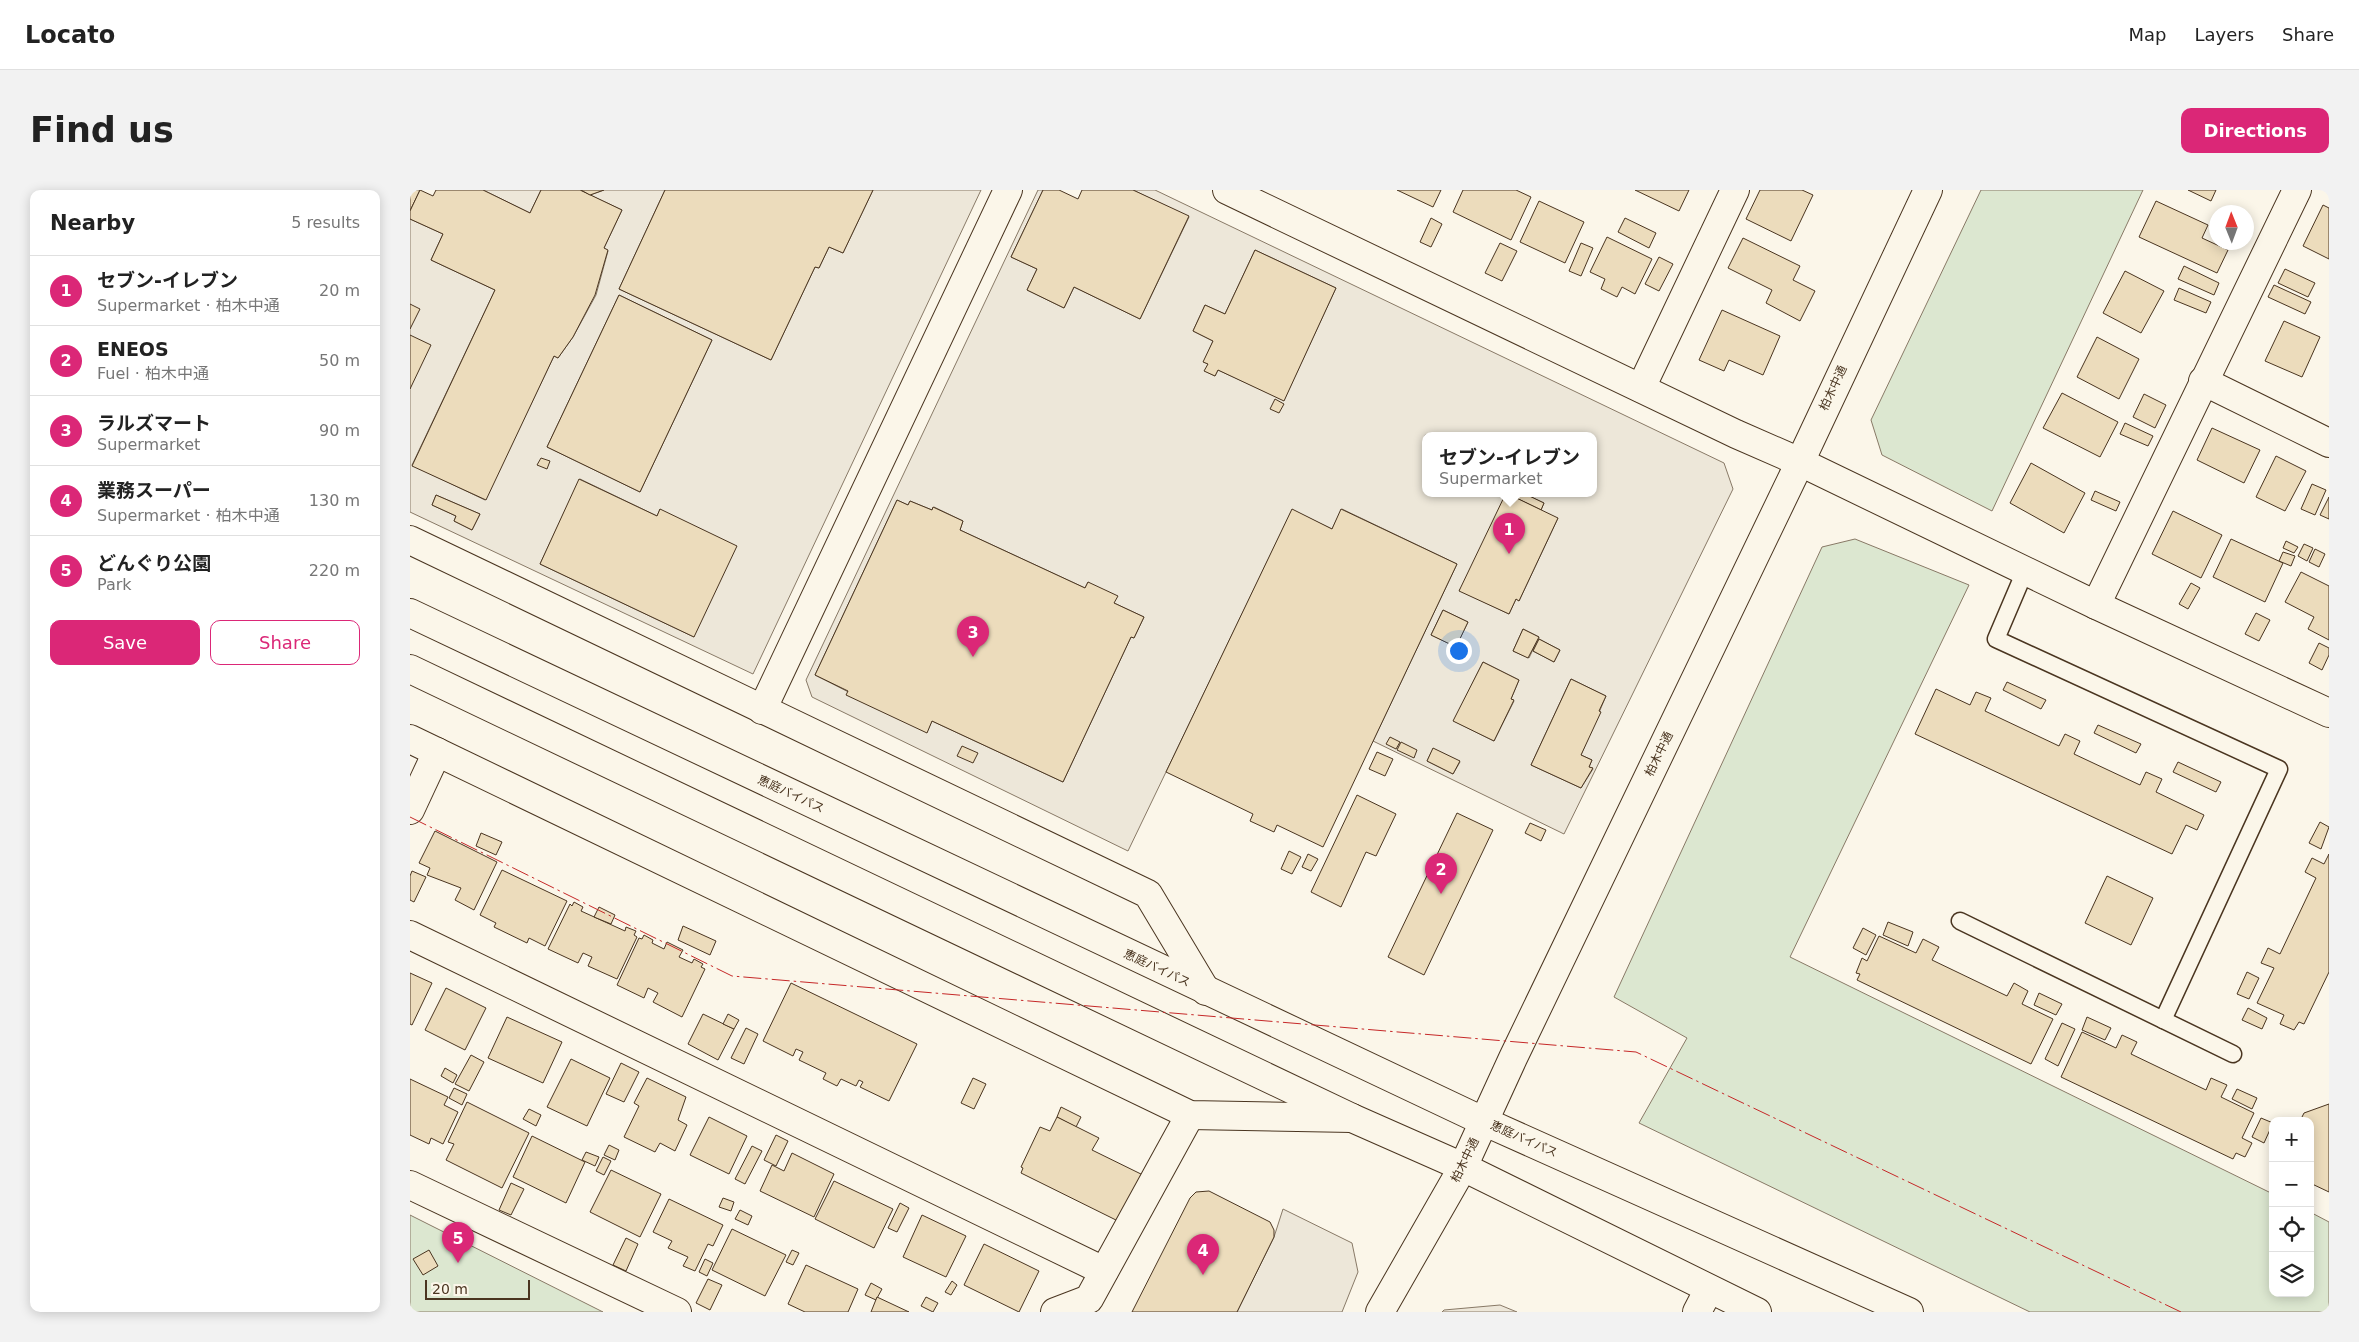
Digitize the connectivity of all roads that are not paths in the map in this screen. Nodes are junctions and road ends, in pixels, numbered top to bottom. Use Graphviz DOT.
graph roads {
  1 [pos="1008,190"];
  2 [pos="1227,190"];
  3 [pos="1735,190"];
  4 [pos="1928,190"];
  5 [pos="2297,190"];
  6 [pos="2203,381"];
  7 [pos="1641,388"];
  8 [pos="2329,443"];
  9 [pos="1800,462"];
  10 [pos="410,540"];
  11 [pos="2025,571"];
  12 [pos="2096,605"];
  13 [pos="410,613"];
  14 [pos="410,669"];
  15 [pos="762,710"];
  16 [pos="2329,713"];
  17 [pos="410,739"];
  18 [pos="437,752"];
  19 [pos="410,810"];
  20 [pos="1960,921"];
  21 [pos="410,935"];
  22 [pos="1206,991"];
  23 [pos="2164,1020"];
  24 [pos="2233,1054"];
  25 [pos="1190,1115"];
  26 [pos="1352,1118"];
  27 [pos="1483,1121"];
  28 [pos="1463,1167"];
  29 [pos="410,1185"];
  30 [pos="1104,1271"];
  31 [pos="1703,1301"];
  32 [pos="678,1312"];
  33 [pos="1054,1312"];
  34 [pos="1380,1312"];
  35 [pos="1757,1312"];
  36 [pos="1909,1312"];
  1 -- 15 [label="main road"];
  2 -- 7 [label="main road"];
  3 -- 7 [label="main road"];
  4 -- 9 [label="main road, 柏木中通"];
  5 -- 6 [label="main road"];
  6 -- 8 [label="main road"];
  6 -- 12 [label="main road"];
  7 -- 9 [label="main road"];
  9 -- 11 [label="main road"];
  9 -- 27 [label="main road, 柏木中通"];
  10 -- 15 [label="main road"];
  11 -- 12 [label="main road"];
  11 -- 23 [label="lane"];
  12 -- 16 [label="main road"];
  13 -- 22 [label="main road, 恵庭バイパス"];
  14 -- 26 [label="main road"];
  15 -- 22 [label="main road"];
  17 -- 18 [label="main road"];
  18 -- 19 [label="main road"];
  18 -- 25 [label="main road"];
  20 -- 23 [label="lane"];
  21 -- 30 [label="main road"];
  22 -- 27 [label="main road, 恵庭バイパス"];
  23 -- 24 [label="lane"];
  25 -- 26 [label="main road"];
  25 -- 30 [label="main road"];
  26 -- 28 [label="main road"];
  27 -- 28 [label="main road, 柏木中通"];
  27 -- 36 [label="main road, 恵庭バイパス"];
  28 -- 31 [label="main road"];
  28 -- 34 [label="main road, 柏木中通"];
  29 -- 32 [label="main road"];
  30 -- 33 [label="main road"];
  31 -- 35 [label="main road"];
}
